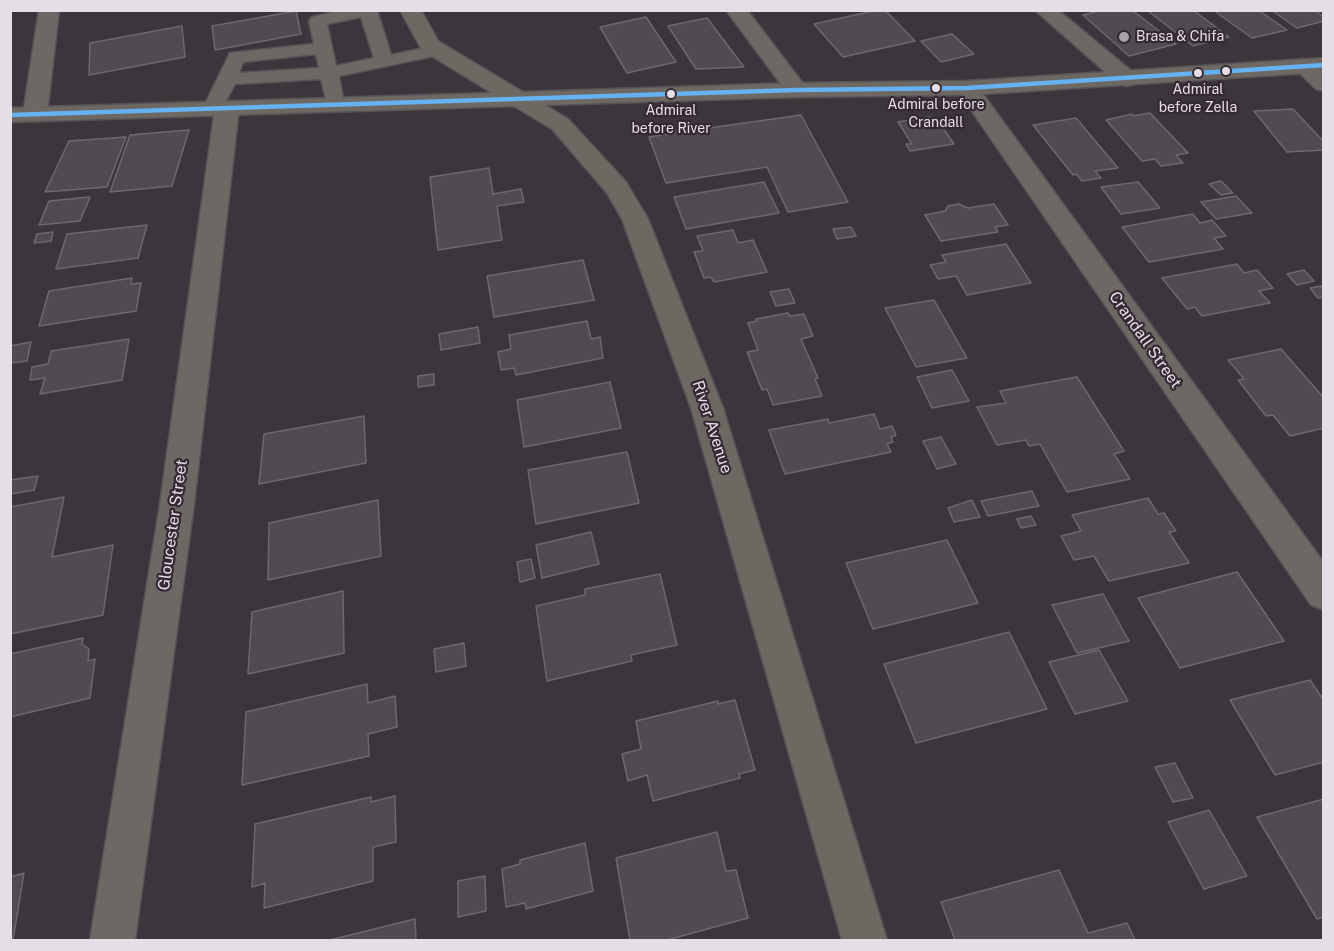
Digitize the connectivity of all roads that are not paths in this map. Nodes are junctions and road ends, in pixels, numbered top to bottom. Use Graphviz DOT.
graph roads {
  1 [pos="49,10"];
  2 [pos="410,10"];
  3 [pos="736,10"];
  4 [pos="1045,10"];
  5 [pos="368,11"];
  6 [pos="323,48"];
  7 [pos="439,50"];
  8 [pos="384,62"];
  9 [pos="1313,65"];
  10 [pos="329,73"];
  11 [pos="1127,79"];
  12 [pos="1323,84"];
  13 [pos="967,88"];
  14 [pos="797,90"];
  15 [pos="223,98"];
  16 [pos="515,99"];
  17 [pos="335,104"];
  18 [pos="35,114"];
  19 [pos="10,115"];
  20 [pos="1323,593"];
  21 [pos="112,940"];
  22 [pos="865,940"];
  1 -- 18 [label="street"];
  2 -- 7 [label="main road, River Avenue"];
  3 -- 14 [label="street"];
  4 -- 11 [label="street"];
  5 -- 6 [label="lane"];
  5 -- 8 [label="lane"];
  6 -- 10 [label="lane"];
  6 -- 15 [label="lane"];
  7 -- 8 [label="lane"];
  7 -- 16 [label="main road, River Avenue"];
  8 -- 10 [label="lane"];
  9 -- 11 [label="main road"];
  9 -- 12 [label="street"];
  10 -- 15 [label="lane"];
  10 -- 17 [label="lane"];
  11 -- 13 [label="main road"];
  13 -- 14 [label="main road"];
  13 -- 20 [label="street, Crandall Street"];
  14 -- 16 [label="main road"];
  15 -- 17 [label="main road"];
  15 -- 18 [label="main road"];
  15 -- 21 [label="street, Gloucester Street"];
  16 -- 17 [label="main road"];
  16 -- 22 [label="main road, River Avenue"];
  18 -- 19 [label="main road"];
}
